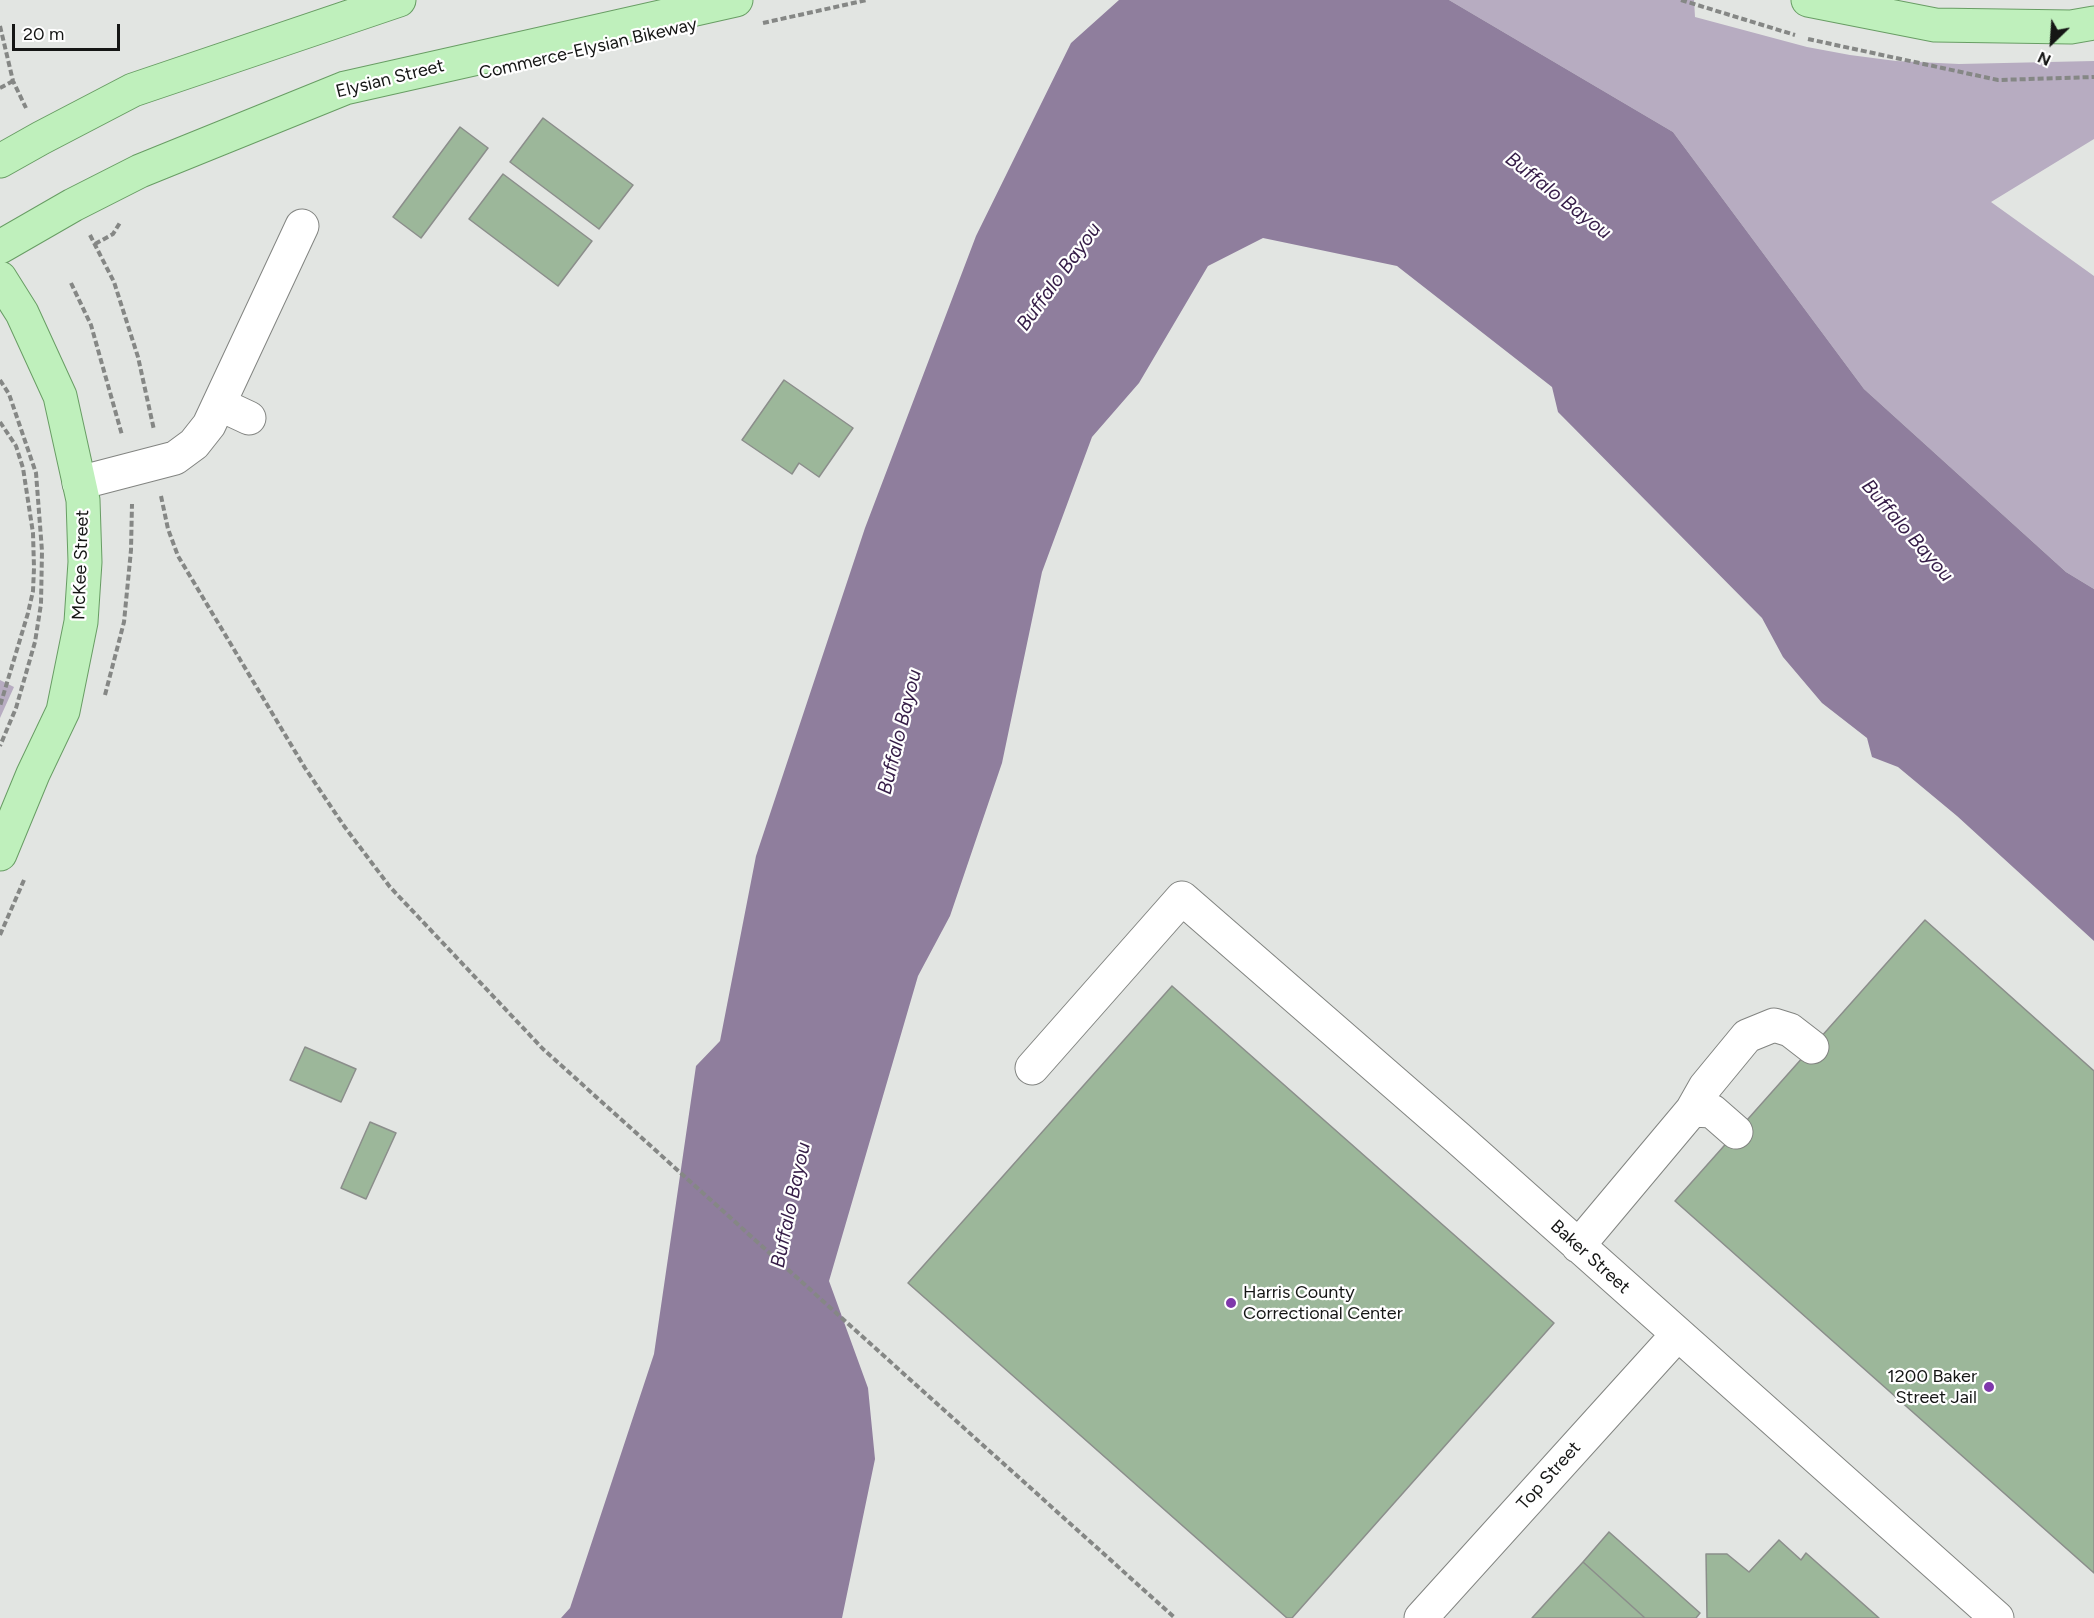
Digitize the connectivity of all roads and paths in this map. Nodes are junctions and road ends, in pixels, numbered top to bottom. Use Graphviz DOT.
graph roads {
  1 [pos="399,0"];
  2 [pos="736,0"];
  3 [pos="867,0"];
  4 [pos="1810,0"];
  5 [pos="2094,23"];
  6 [pos="759,24"];
  7 [pos="0,26"];
  8 [pos="0,88"];
  9 [pos="0,161"];
  10 [pos="124,216"];
  11 [pos="302,226"];
  12 [pos="0,247"];
  13 [pos="0,278"];
  14 [pos="0,380"];
  15 [pos="219,404"];
  16 [pos="249,418"];
  17 [pos="0,422"];
  18 [pos="154,431"];
  19 [pos="79,483"];
  20 [pos="160,492"];
  21 [pos="0,706"];
  22 [pos="0,746"];
  23 [pos="0,854"];
  24 [pos="1812,1047"];
  25 [pos="1032,1068"];
  26 [pos="1692,1110"];
  27 [pos="1737,1132"];
  28 [pos="1578,1246"];
  29 [pos="1677,1335"];
  30 [pos="1175,1618"];
  31 [pos="1421,1618"];
  32 [pos="1997,1618"];
  1 -- 9 [label="main road"];
  2 -- 12 [label="main road, Elysian Street"];
  3 -- 6 [label="path"];
  4 -- 5 [label="main road"];
  7 -- 8 [label="path"];
  10 -- 18 [label="path"];
  11 -- 15 [label="street"];
  13 -- 19 [label="main road, McKee Street"];
  14 -- 22 [label="path"];
  15 -- 16 [label="street"];
  15 -- 19 [label="street"];
  17 -- 21 [label="path"];
  19 -- 23 [label="main road, McKee Street"];
  20 -- 30 [label="path"];
  24 -- 26 [label="street"];
  25 -- 28 [label="street, Baker Street"];
  26 -- 27 [label="street"];
  26 -- 28 [label="street"];
  28 -- 29 [label="street, Baker Street"];
  29 -- 31 [label="street, Top Street"];
  29 -- 32 [label="street, Baker Street"];
}
